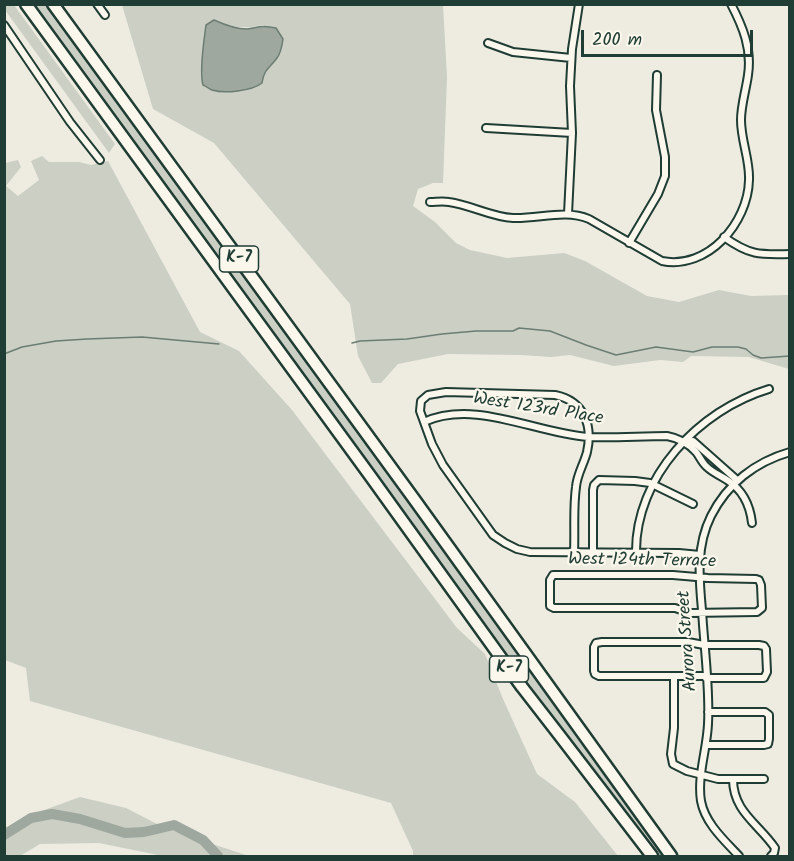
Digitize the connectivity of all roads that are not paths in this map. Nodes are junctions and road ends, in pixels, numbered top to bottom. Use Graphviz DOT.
graph roads {
  1 [pos="26,4"];
  2 [pos="53,4"];
  3 [pos="97,4"];
  4 [pos="579,4"];
  5 [pos="731,4"];
  6 [pos="105,15"];
  7 [pos="4,25"];
  8 [pos="488,43"];
  9 [pos="571,58"];
  10 [pos="657,75"];
  11 [pos="486,128"];
  12 [pos="572,133"];
  13 [pos="100,160"];
  14 [pos="430,202"];
  15 [pos="568,214"];
  16 [pos="724,237"];
  17 [pos="628,243"];
  18 [pos="789,254"];
  19 [pos="768,389"];
  20 [pos="424,422"];
  21 [pos="588,437"];
  22 [pos="684,441"];
  23 [pos="789,452"];
  24 [pos="718,476"];
  25 [pos="735,482"];
  26 [pos="654,485"];
  27 [pos="726,493"];
  28 [pos="693,504"];
  29 [pos="752,524"];
  30 [pos="574,552"];
  31 [pos="593,552"];
  32 [pos="636,553"];
  33 [pos="700,555"];
  34 [pos="700,578"];
  35 [pos="702,612"];
  36 [pos="704,645"];
  37 [pos="674,676"];
  38 [pos="706,677"];
  39 [pos="708,712"];
  40 [pos="706,745"];
  41 [pos="702,774"];
  42 [pos="733,779"];
  43 [pos="764,779"];
  44 [pos="651,856"];
  45 [pos="671,856"];
  46 [pos="739,856"];
  47 [pos="771,856"];
  1 -- 44 [label="highway, K-7"];
  2 -- 45 [label="highway, K-7"];
  3 -- 6 [label="street"];
  4 -- 9 [label="street"];
  5 -- 16 [label="street"];
  7 -- 13 [label="street"];
  8 -- 9 [label="street"];
  9 -- 12 [label="street"];
  10 -- 17 [label="street"];
  11 -- 12 [label="street"];
  12 -- 15 [label="street"];
  14 -- 15 [label="street"];
  15 -- 17 [label="street"];
  16 -- 17 [label="street"];
  16 -- 18 [label="street"];
  19 -- 22 [label="street"];
  20 -- 21 [label="street, West 123rd Place"];
  20 -- 21 [label="street"];
  20 -- 30 [label="street"];
  21 -- 22 [label="street, West 123rd Place"];
  21 -- 30 [label="street"];
  22 -- 24 [label="street"];
  22 -- 25 [label="street, West 123rd Place"];
  22 -- 26 [label="street"];
  23 -- 25 [label="street, Aurora Street"];
  24 -- 25 [label="street"];
  24 -- 27 [label="street"];
  25 -- 27 [label="street, Aurora Street"];
  25 -- 29 [label="street"];
  26 -- 28 [label="street"];
  26 -- 31 [label="street"];
  26 -- 32 [label="street"];
  27 -- 33 [label="street, Aurora Street"];
  30 -- 31 [label="street"];
  31 -- 32 [label="street"];
  32 -- 33 [label="street"];
  33 -- 34 [label="street, Aurora Street"];
  34 -- 35 [label="street, Aurora Street"];
  34 -- 35 [label="street, West 124th Terrace"];
  34 -- 35 [label="street, West 124th Terrace"];
  35 -- 36 [label="street, Aurora Street"];
  36 -- 37 [label="street"];
  36 -- 38 [label="street, Aurora Street"];
  36 -- 38 [label="street"];
  37 -- 38 [label="street"];
  37 -- 41 [label="street"];
  38 -- 39 [label="street, Aurora Street"];
  39 -- 40 [label="street, Aurora Street"];
  39 -- 40 [label="street"];
  40 -- 41 [label="street, Aurora Street"];
  41 -- 42 [label="street"];
  41 -- 46 [label="street, Aurora Street"];
  42 -- 43 [label="street"];
  42 -- 47 [label="street"];
}
